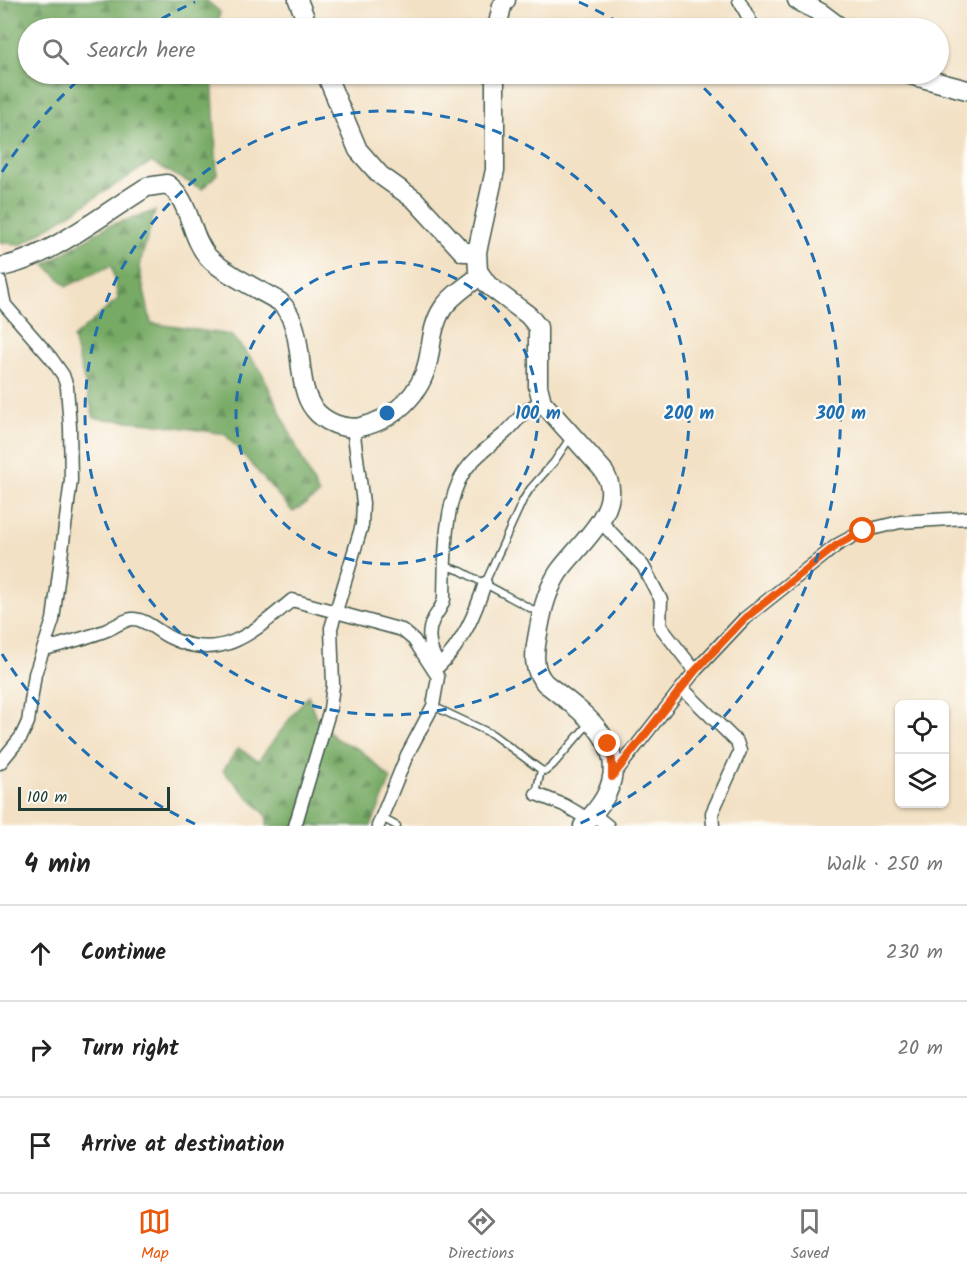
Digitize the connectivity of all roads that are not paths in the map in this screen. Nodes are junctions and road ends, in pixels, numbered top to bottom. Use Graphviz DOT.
graph roads {
  1 [pos="298,0"];
  2 [pos="496,0"];
  3 [pos="506,0"];
  4 [pos="739,0"];
  5 [pos="797,0"];
  6 [pos="305,18"];
  7 [pos="497,18"];
  8 [pos="500,18"];
  9 [pos="749,18"];
  10 [pos="828,18"];
  11 [pos="330,84"];
  12 [pos="495,84"];
  13 [pos="944,84"];
  14 [pos="967,90"];
  15 [pos="477,252"];
  16 [pos="0,267"];
  17 [pos="481,275"];
  18 [pos="0,282"];
  19 [pos="542,402"];
  20 [pos="353,428"];
  21 [pos="572,435"];
  22 [pos="967,518"];
  23 [pos="600,520"];
  24 [pos="445,566"];
  25 [pos="485,583"];
  26 [pos="335,611"];
  27 [pos="541,614"];
  28 [pos="45,649"];
  29 [pos="695,671"];
  30 [pos="438,672"];
  31 [pos="682,688"];
  32 [pos="433,706"];
  33 [pos="592,720"];
  34 [pos="0,763"];
  35 [pos="541,771"];
  36 [pos="612,777"];
  37 [pos="536,794"];
  38 [pos="588,820"];
  39 [pos="380,822"];
  40 [pos="295,826"];
  41 [pos="398,826"];
  42 [pos="608,826"];
  43 [pos="713,826"];
  1 -- 6 [label="street"];
  2 -- 7 [label="street"];
  3 -- 8 [label="street"];
  4 -- 9 [label="street"];
  5 -- 10 [label="street"];
  11 -- 15 [label="street"];
  12 -- 15 [label="street"];
  13 -- 14 [label="street"];
  15 -- 17 [label="street"];
  16 -- 20 [label="street"];
  17 -- 19 [label="street"];
  17 -- 20 [label="street"];
  18 -- 28 [label="street"];
  19 -- 21 [label="street"];
  19 -- 24 [label="street"];
  20 -- 26 [label="street"];
  21 -- 23 [label="street"];
  21 -- 25 [label="lane"];
  22 -- 29 [label="street"];
  23 -- 27 [label="street"];
  23 -- 29 [label="street"];
  24 -- 25 [label="lane"];
  24 -- 30 [label="street"];
  25 -- 27 [label="lane"];
  25 -- 30 [label="street"];
  26 -- 28 [label="street"];
  26 -- 30 [label="street"];
  26 -- 40 [label="street"];
  27 -- 33 [label="street"];
  28 -- 34 [label="street"];
  29 -- 31 [label="street"];
  30 -- 32 [label="street"];
  31 -- 36 [label="street"];
  31 -- 43 [label="street"];
  32 -- 35 [label="lane"];
  32 -- 39 [label="street"];
  33 -- 35 [label="lane"];
  33 -- 36 [label="street"];
  35 -- 37 [label="lane"];
  36 -- 38 [label="street"];
  37 -- 38 [label="street"];
  38 -- 42 [label="street"];
  39 -- 41 [label="lane"];
}
